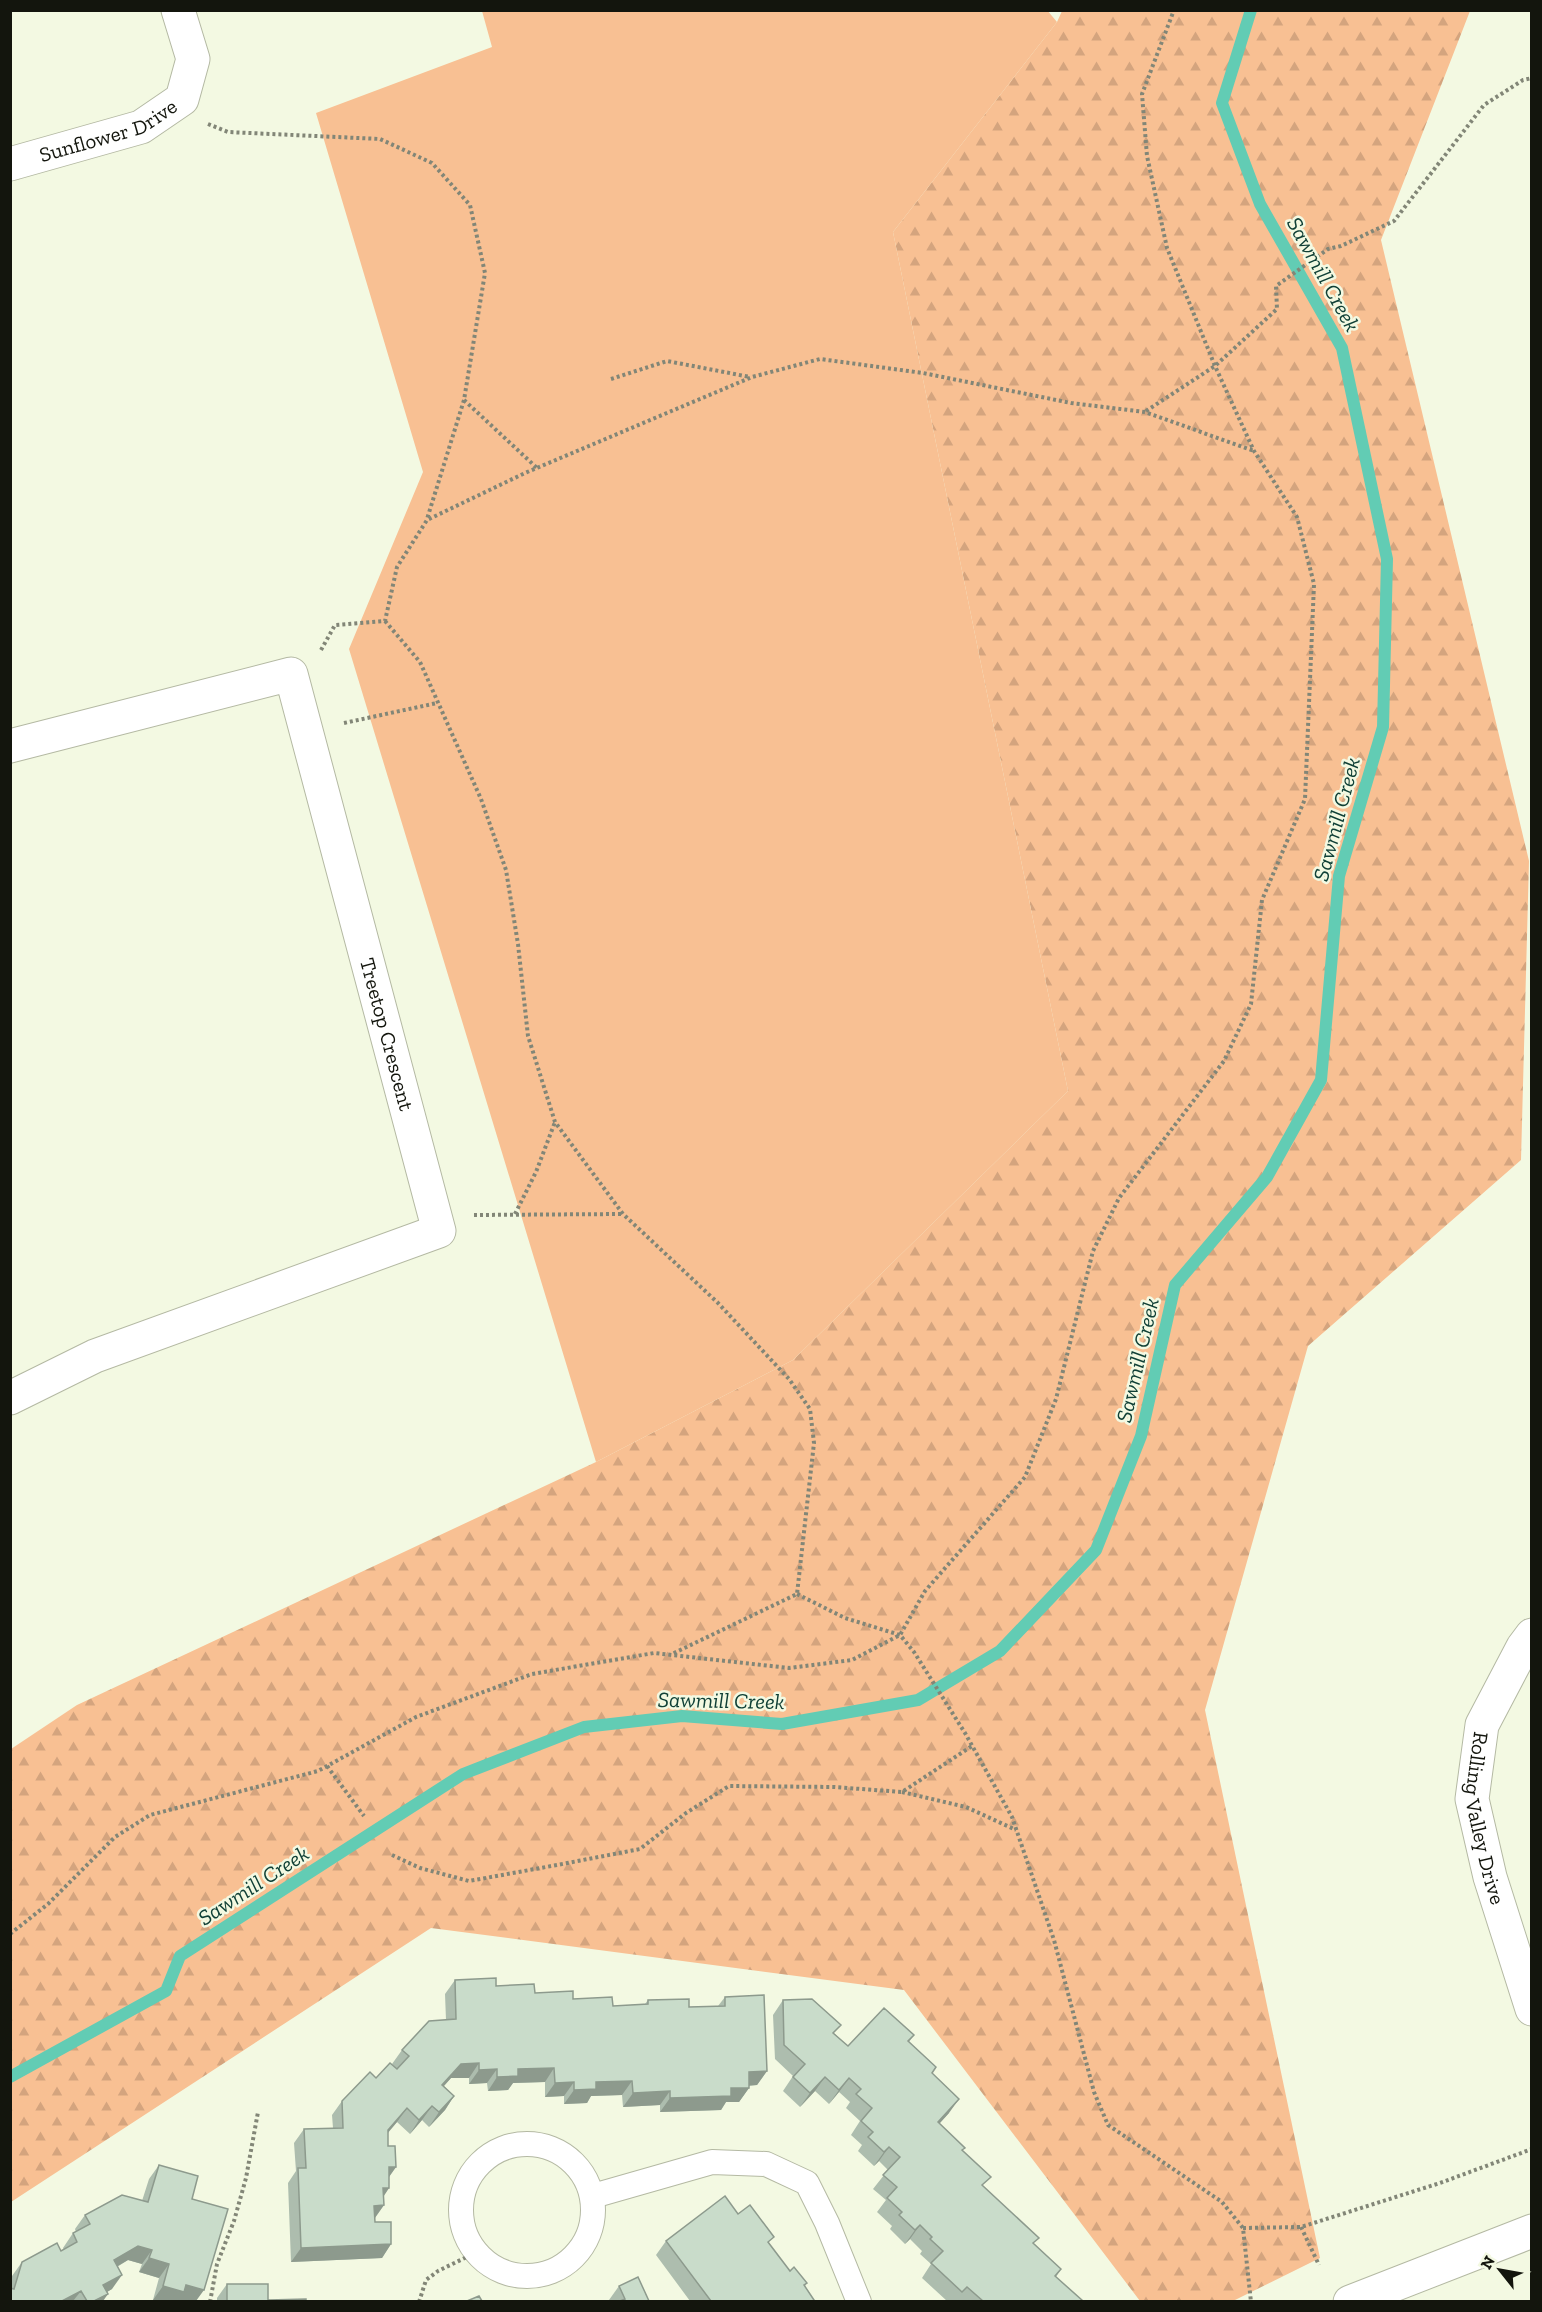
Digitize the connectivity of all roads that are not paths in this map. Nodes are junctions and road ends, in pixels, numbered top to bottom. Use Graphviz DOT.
graph roads {
  1 [pos="178,10"];
  2 [pos="10,164"];
  3 [pos="10,746"];
  4 [pos="10,1398"];
  5 [pos="1532,1635"];
  6 [pos="1532,2009"];
  7 [pos="593,2196"];
  8 [pos="1532,2231"];
  9 [pos="860,2301"];
  10 [pos="1351,2301"];
  1 -- 2 [label="street, Sunflower Drive"];
  3 -- 4 [label="street, Treetop Crescent"];
  5 -- 6 [label="street, Rolling Valley Drive"];
  7 -- 7 [label="lane"];
  7 -- 9 [label="lane"];
  8 -- 10 [label="street"];
}
